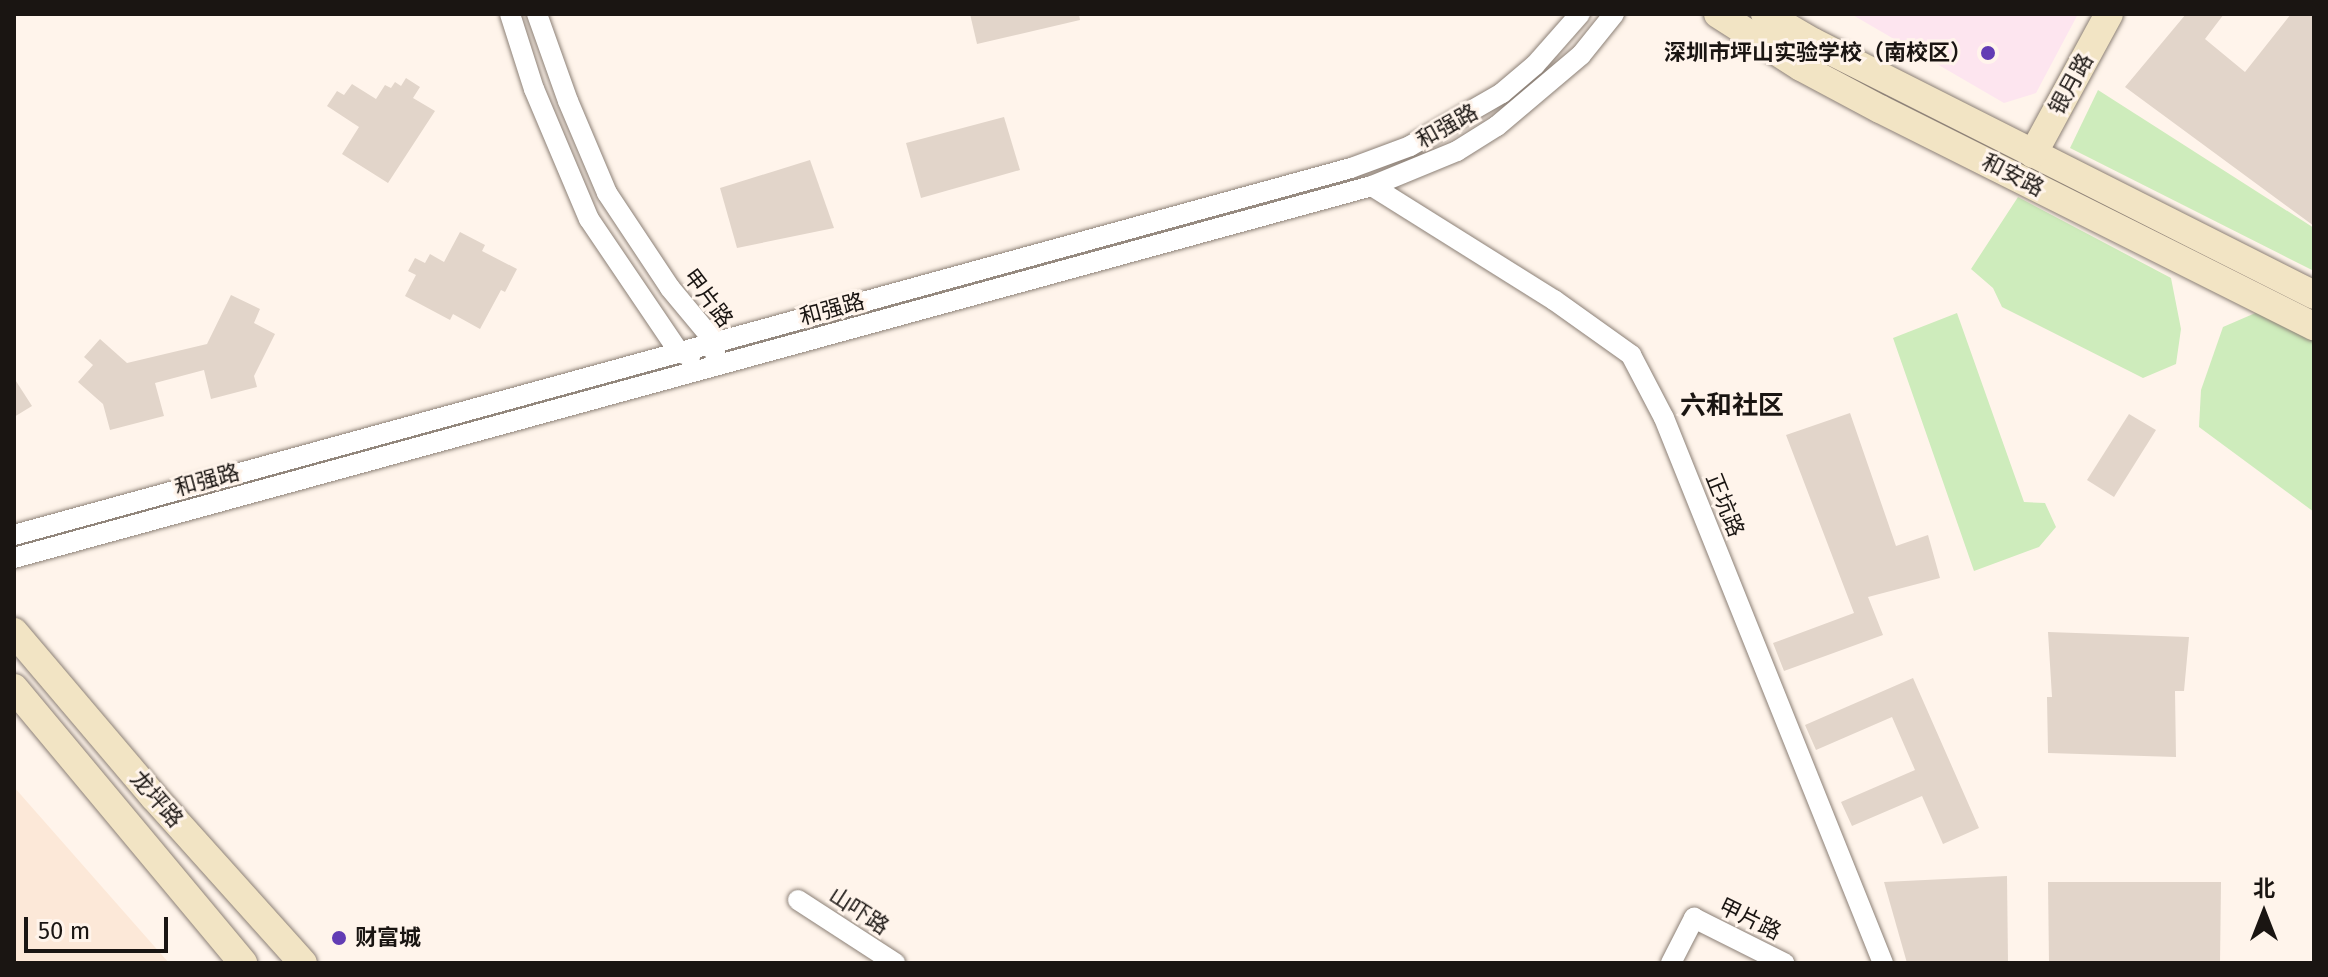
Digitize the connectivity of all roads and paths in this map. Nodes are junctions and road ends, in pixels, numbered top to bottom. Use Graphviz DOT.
graph roads {
  1 [pos="510,14"];
  2 [pos="537,14"];
  3 [pos="1580,14"];
  4 [pos="1614,14"];
  5 [pos="1718,14"];
  6 [pos="1765,14"];
  7 [pos="2109,14"];
  8 [pos="2033,154"];
  9 [pos="1372,186"];
  10 [pos="2314,295"];
  11 [pos="2314,326"];
  12 [pos="715,342"];
  13 [pos="679,352"];
  14 [pos="716,366"];
  15 [pos="14,535"];
  16 [pos="14,558"];
  17 [pos="14,632"];
  18 [pos="14,688"];
  19 [pos="798,900"];
  20 [pos="243,963"];
  21 [pos="303,963"];
  22 [pos="895,963"];
  23 [pos="1671,963"];
  24 [pos="1784,963"];
  25 [pos="1883,963"];
  1 -- 13 [label="street"];
  2 -- 12 [label="street, 甲片路"];
  3 -- 12 [label="street, 和强路"];
  4 -- 9 [label="street, 和强路"];
  5 -- 11 [label="street, 和安路"];
  6 -- 8 [label="street, 和安路"];
  7 -- 8 [label="street, 银月路"];
  8 -- 10 [label="street, 和安路"];
  9 -- 14 [label="street, 和强路"];
  9 -- 25 [label="street, 正坑路"];
  12 -- 13 [label="street, 和强路"];
  12 -- 14 [label="street, 甲片路"];
  13 -- 14 [label="street, 甲片路"];
  13 -- 15 [label="street, 和强路"];
  14 -- 16 [label="street, 和强路"];
  17 -- 21 [label="street, 龙坪路"];
  18 -- 20 [label="street, 龙坪路"];
  19 -- 22 [label="street, 山吓路"];
  23 -- 24 [label="street, 甲片路"];
}
